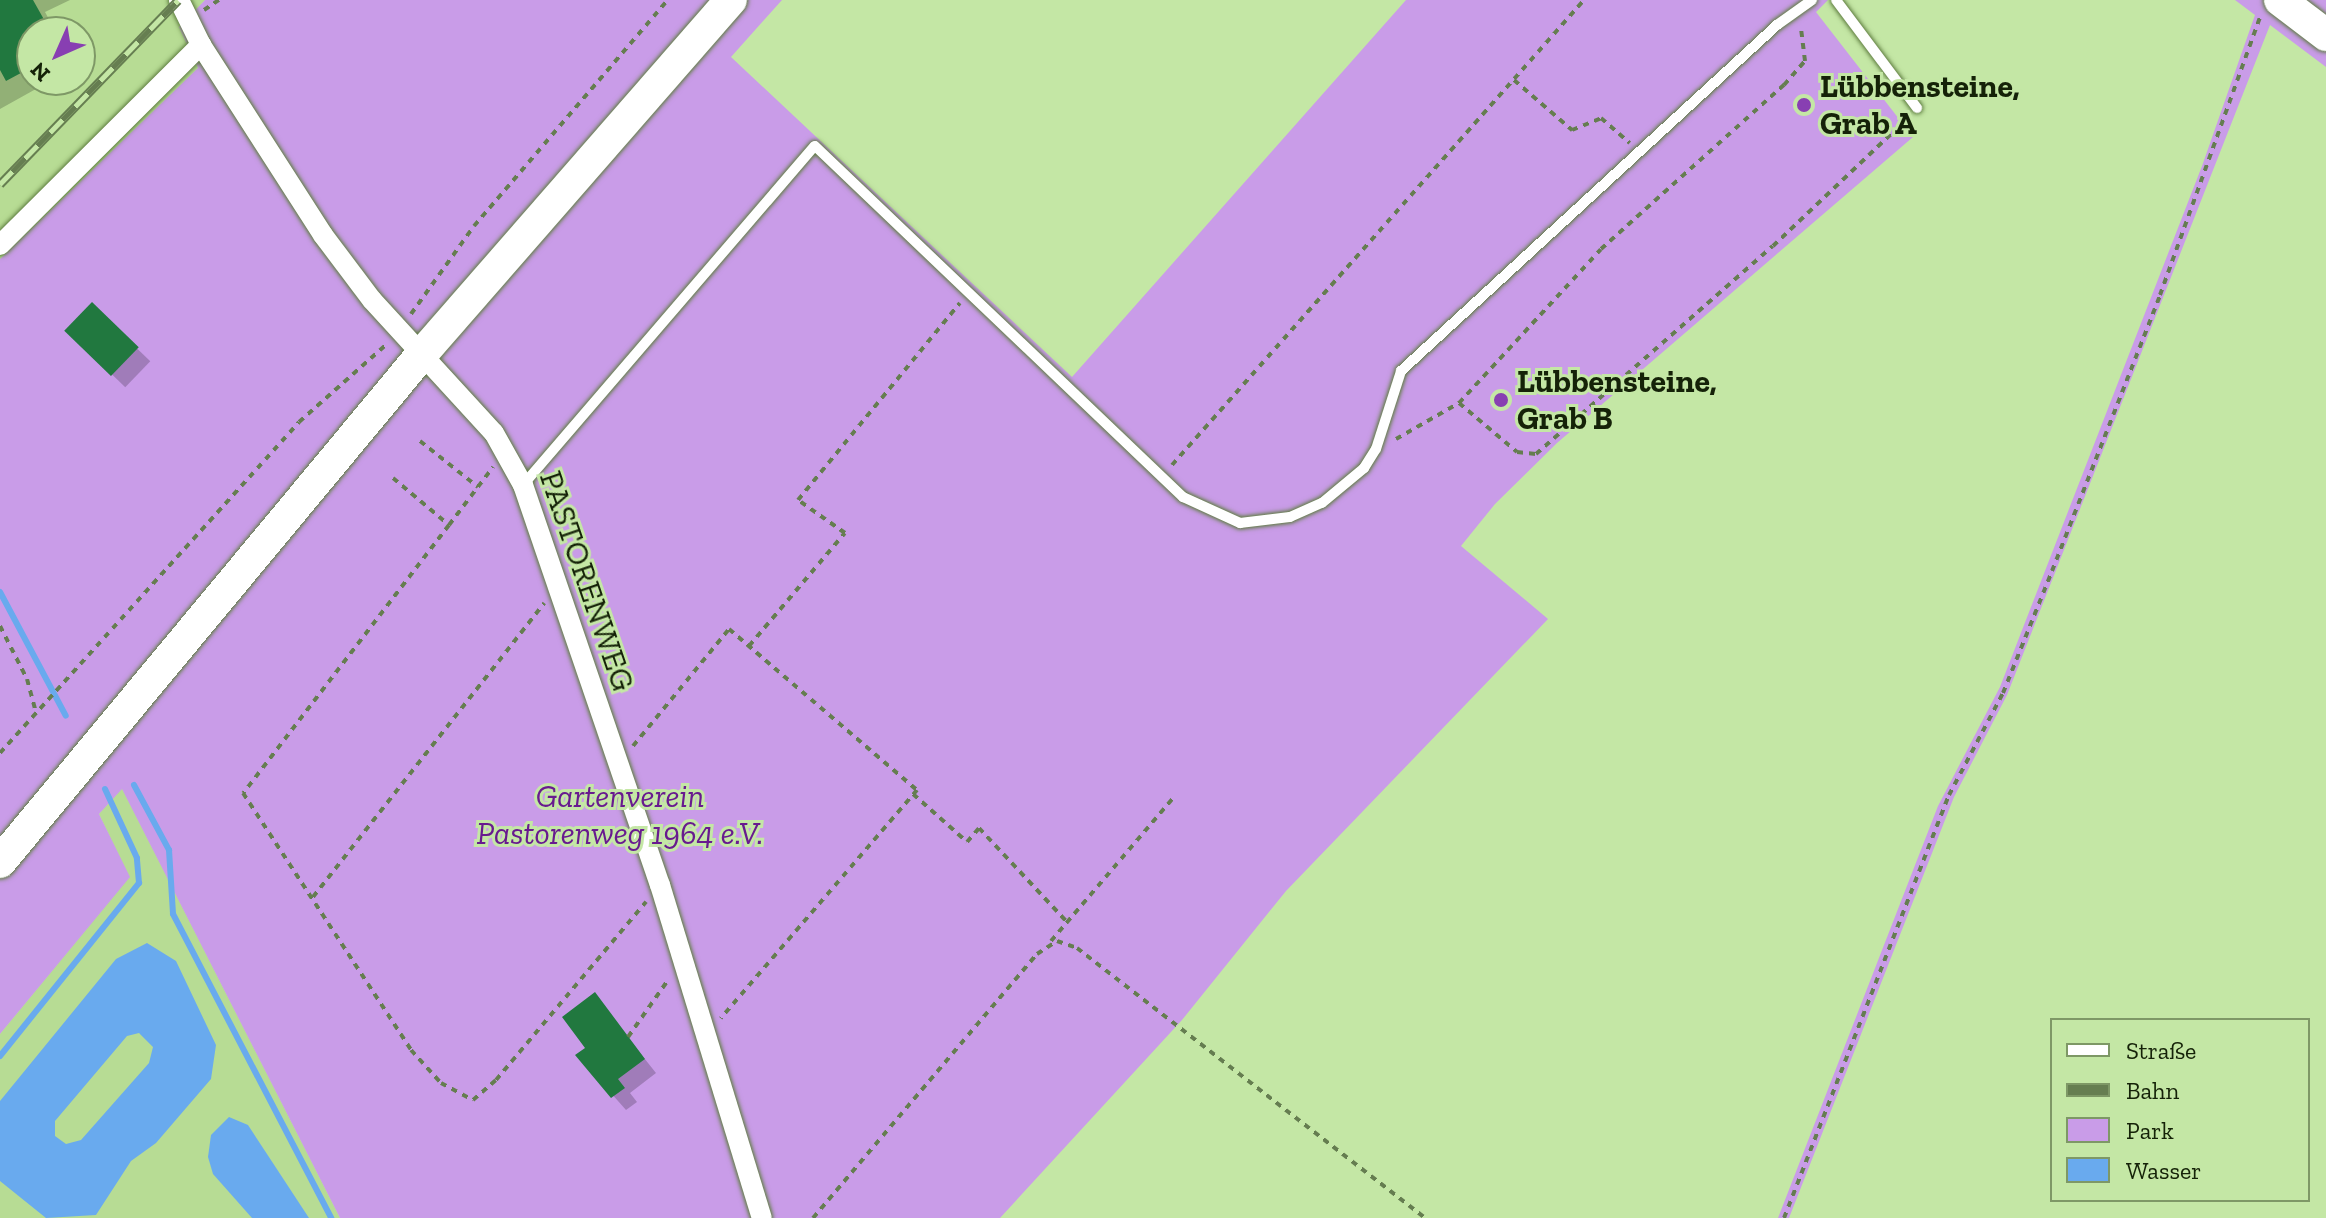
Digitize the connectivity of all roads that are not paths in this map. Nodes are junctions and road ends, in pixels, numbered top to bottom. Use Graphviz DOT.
graph roads {
  1 [pos="179,0"];
  2 [pos="731,0"];
  3 [pos="1812,0"];
  4 [pos="1836,0"];
  5 [pos="2280,0"];
  6 [pos="2326,35"];
  7 [pos="201,45"];
  8 [pos="1917,108"];
  9 [pos="0,245"];
  10 [pos="422,354"];
  11 [pos="523,485"];
  12 [pos="0,862"];
  13 [pos="762,1218"];
  1 -- 7 [label="street, PASTORENWEG"];
  2 -- 10 [label="main road"];
  3 -- 11 [label="lane"];
  4 -- 8 [label="lane"];
  5 -- 6 [label="main road"];
  7 -- 9 [label="street"];
  7 -- 10 [label="street, PASTORENWEG"];
  10 -- 11 [label="street, PASTORENWEG"];
  10 -- 12 [label="main road"];
  11 -- 13 [label="street, PASTORENWEG"];
}
